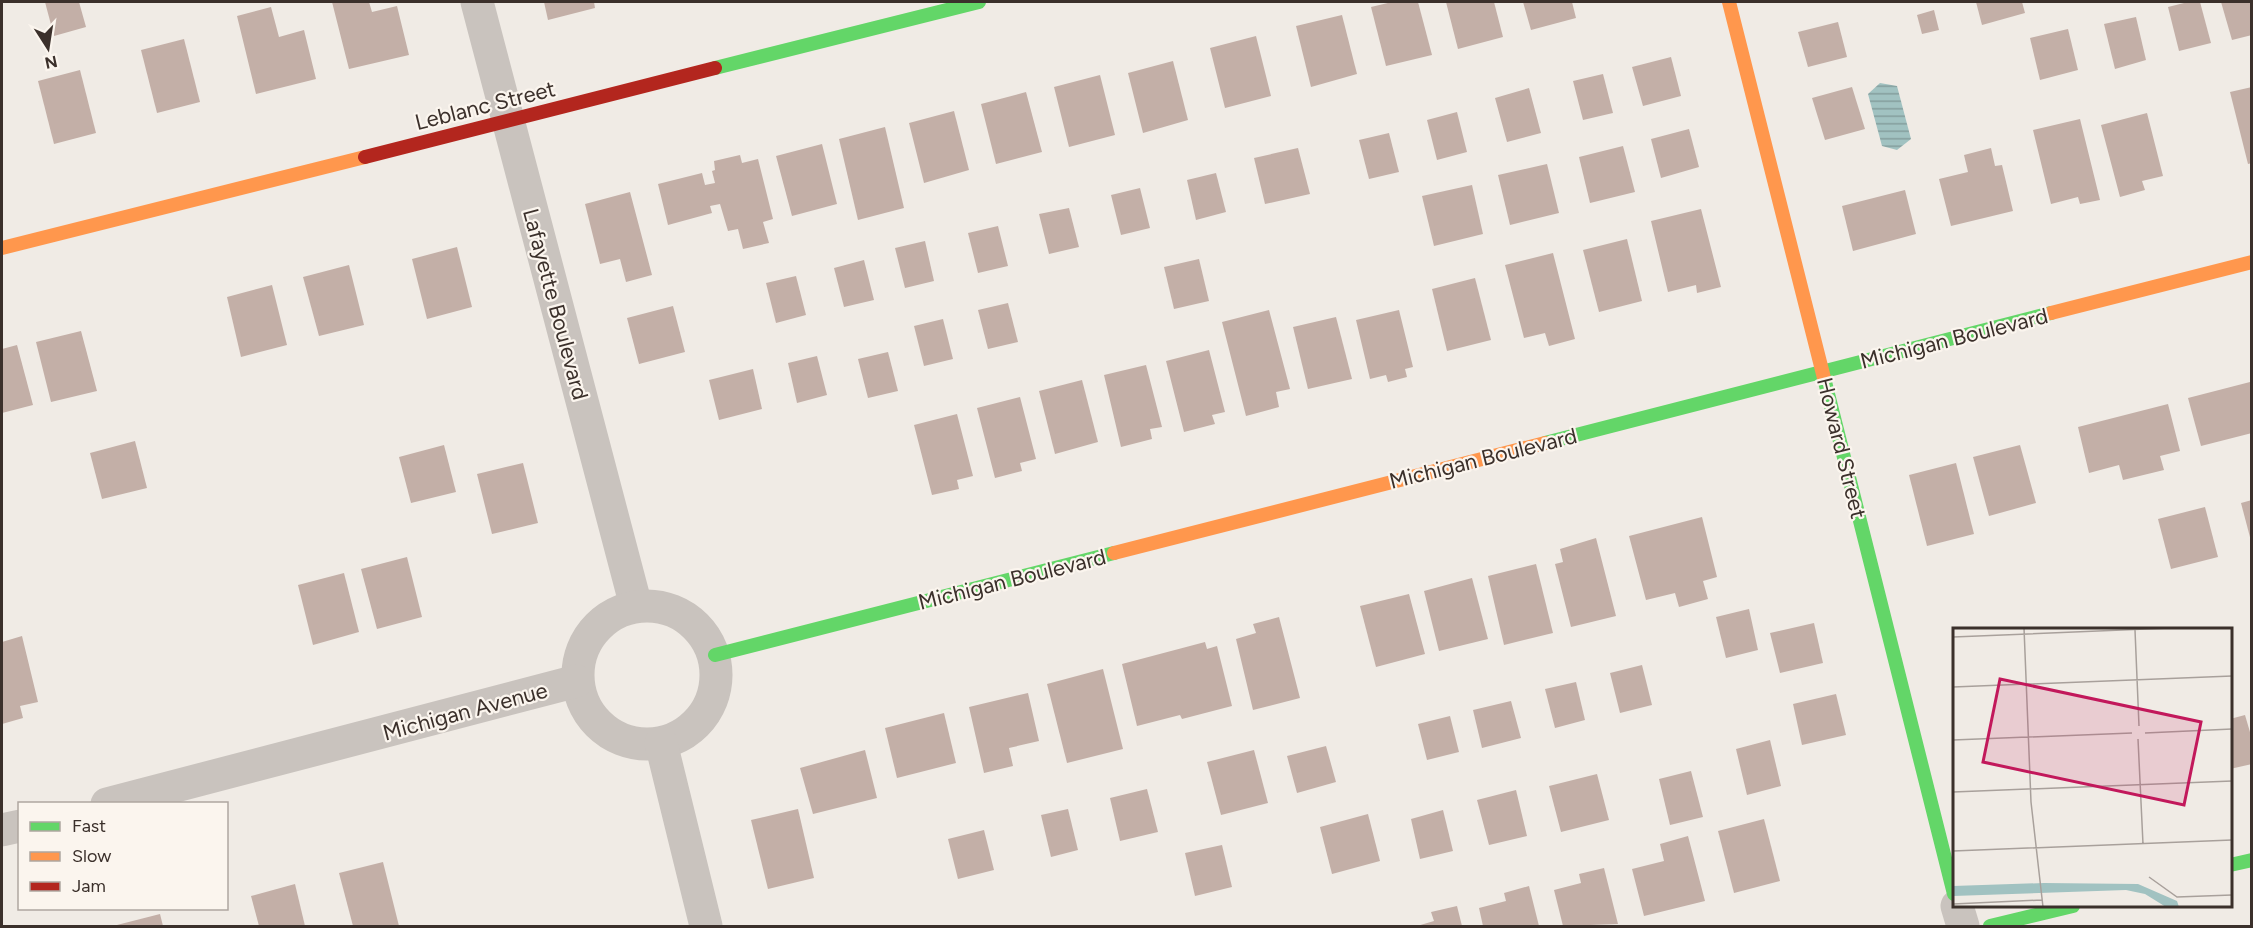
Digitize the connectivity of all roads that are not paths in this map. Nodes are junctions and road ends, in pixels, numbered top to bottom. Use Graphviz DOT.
graph roads {
  1 [pos="477,2"];
  2 [pos="979,2"];
  3 [pos="1729,2"];
  4 [pos="508,120"];
  5 [pos="2,248"];
  6 [pos="2252,262"];
  7 [pos="1822,371"];
  8 [pos="636,606"];
  9 [pos="715,655"];
  10 [pos="577,681"];
  11 [pos="661,743"];
  12 [pos="115,802"];
  13 [pos="18,826"];
  14 [pos="2,830"];
  15 [pos="2252,860"];
  16 [pos="2232,865"];
  17 [pos="1953,890"];
  18 [pos="1957,907"];
  19 [pos="2069,907"];
  20 [pos="706,927"];
  21 [pos="1963,927"];
  22 [pos="1990,927"];
  1 -- 4 [label="street, Lafayette Boulevard"];
  2 -- 4 [label="street, Leblanc Street"];
  3 -- 7 [label="street, Howard Street"];
  4 -- 5 [label="street, Leblanc Street"];
  4 -- 8 [label="street, Lafayette Boulevard"];
  6 -- 7 [label="street, Michigan Boulevard"];
  7 -- 9 [label="street, Michigan Boulevard"];
  7 -- 17 [label="street, Howard Street"];
  8 -- 9 [label="street"];
  8 -- 10 [label="street"];
  9 -- 11 [label="street"];
  10 -- 11 [label="street"];
  10 -- 12 [label="street, Michigan Avenue"];
  11 -- 20 [label="street"];
  13 -- 14 [label="street"];
  15 -- 16 [label="street"];
  18 -- 21 [label="street"];
  19 -- 22 [label="street"];
}
